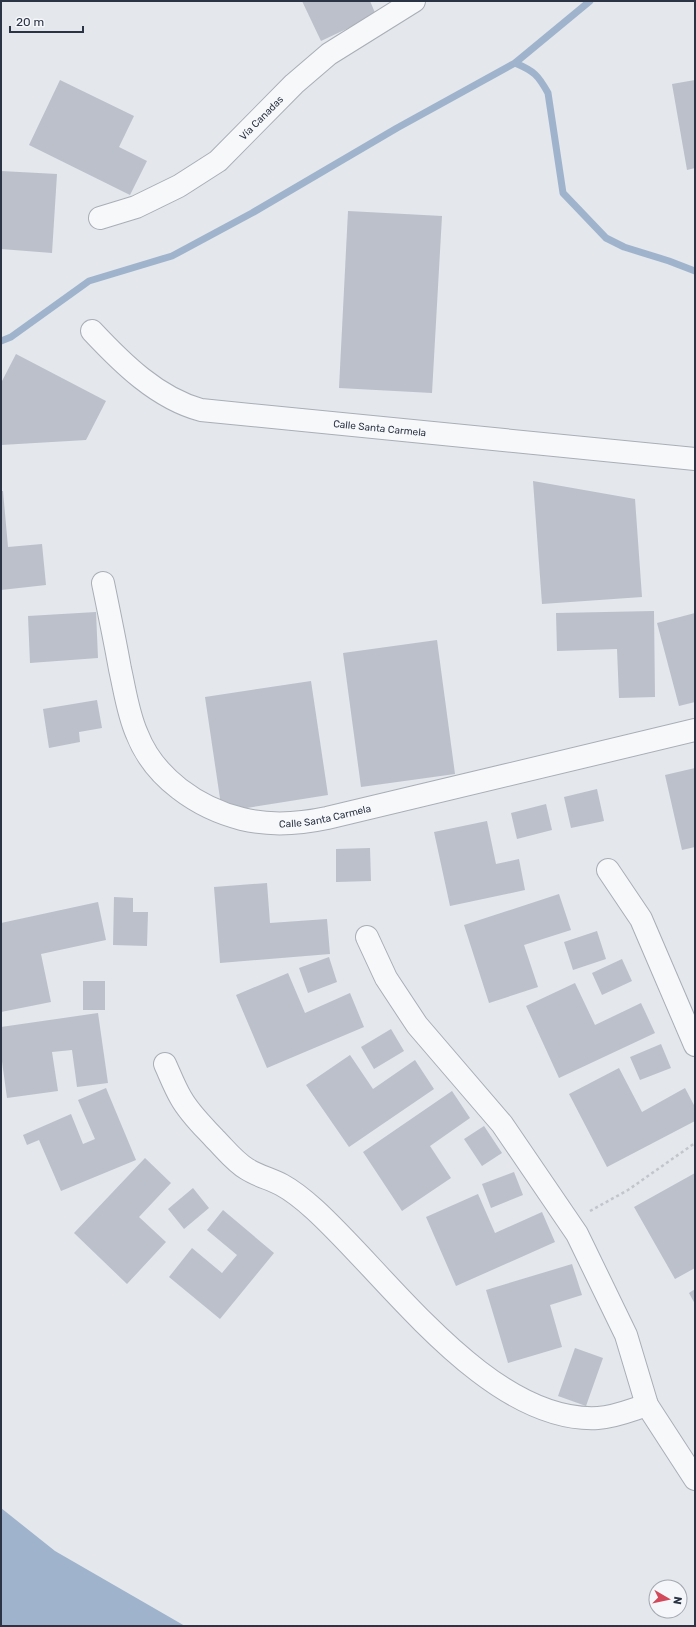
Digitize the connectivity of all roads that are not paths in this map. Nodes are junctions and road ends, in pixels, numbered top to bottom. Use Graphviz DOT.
graph roads {
  1 [pos="414,1"];
  2 [pos="100,218"];
  3 [pos="92,331"];
  4 [pos="695,459"];
  5 [pos="103,583"];
  6 [pos="695,730"];
  7 [pos="608,870"];
  8 [pos="367,936"];
  9 [pos="695,1046"];
  10 [pos="165,1064"];
  11 [pos="647,1405"];
  12 [pos="695,1480"];
  1 -- 2 [label="street, Vía Canadas"];
  3 -- 4 [label="street, Calle Santa Carmela"];
  5 -- 6 [label="street, Calle Santa Carmela"];
  7 -- 9 [label="street"];
  8 -- 11 [label="street"];
  10 -- 11 [label="street"];
  11 -- 12 [label="street"];
}
